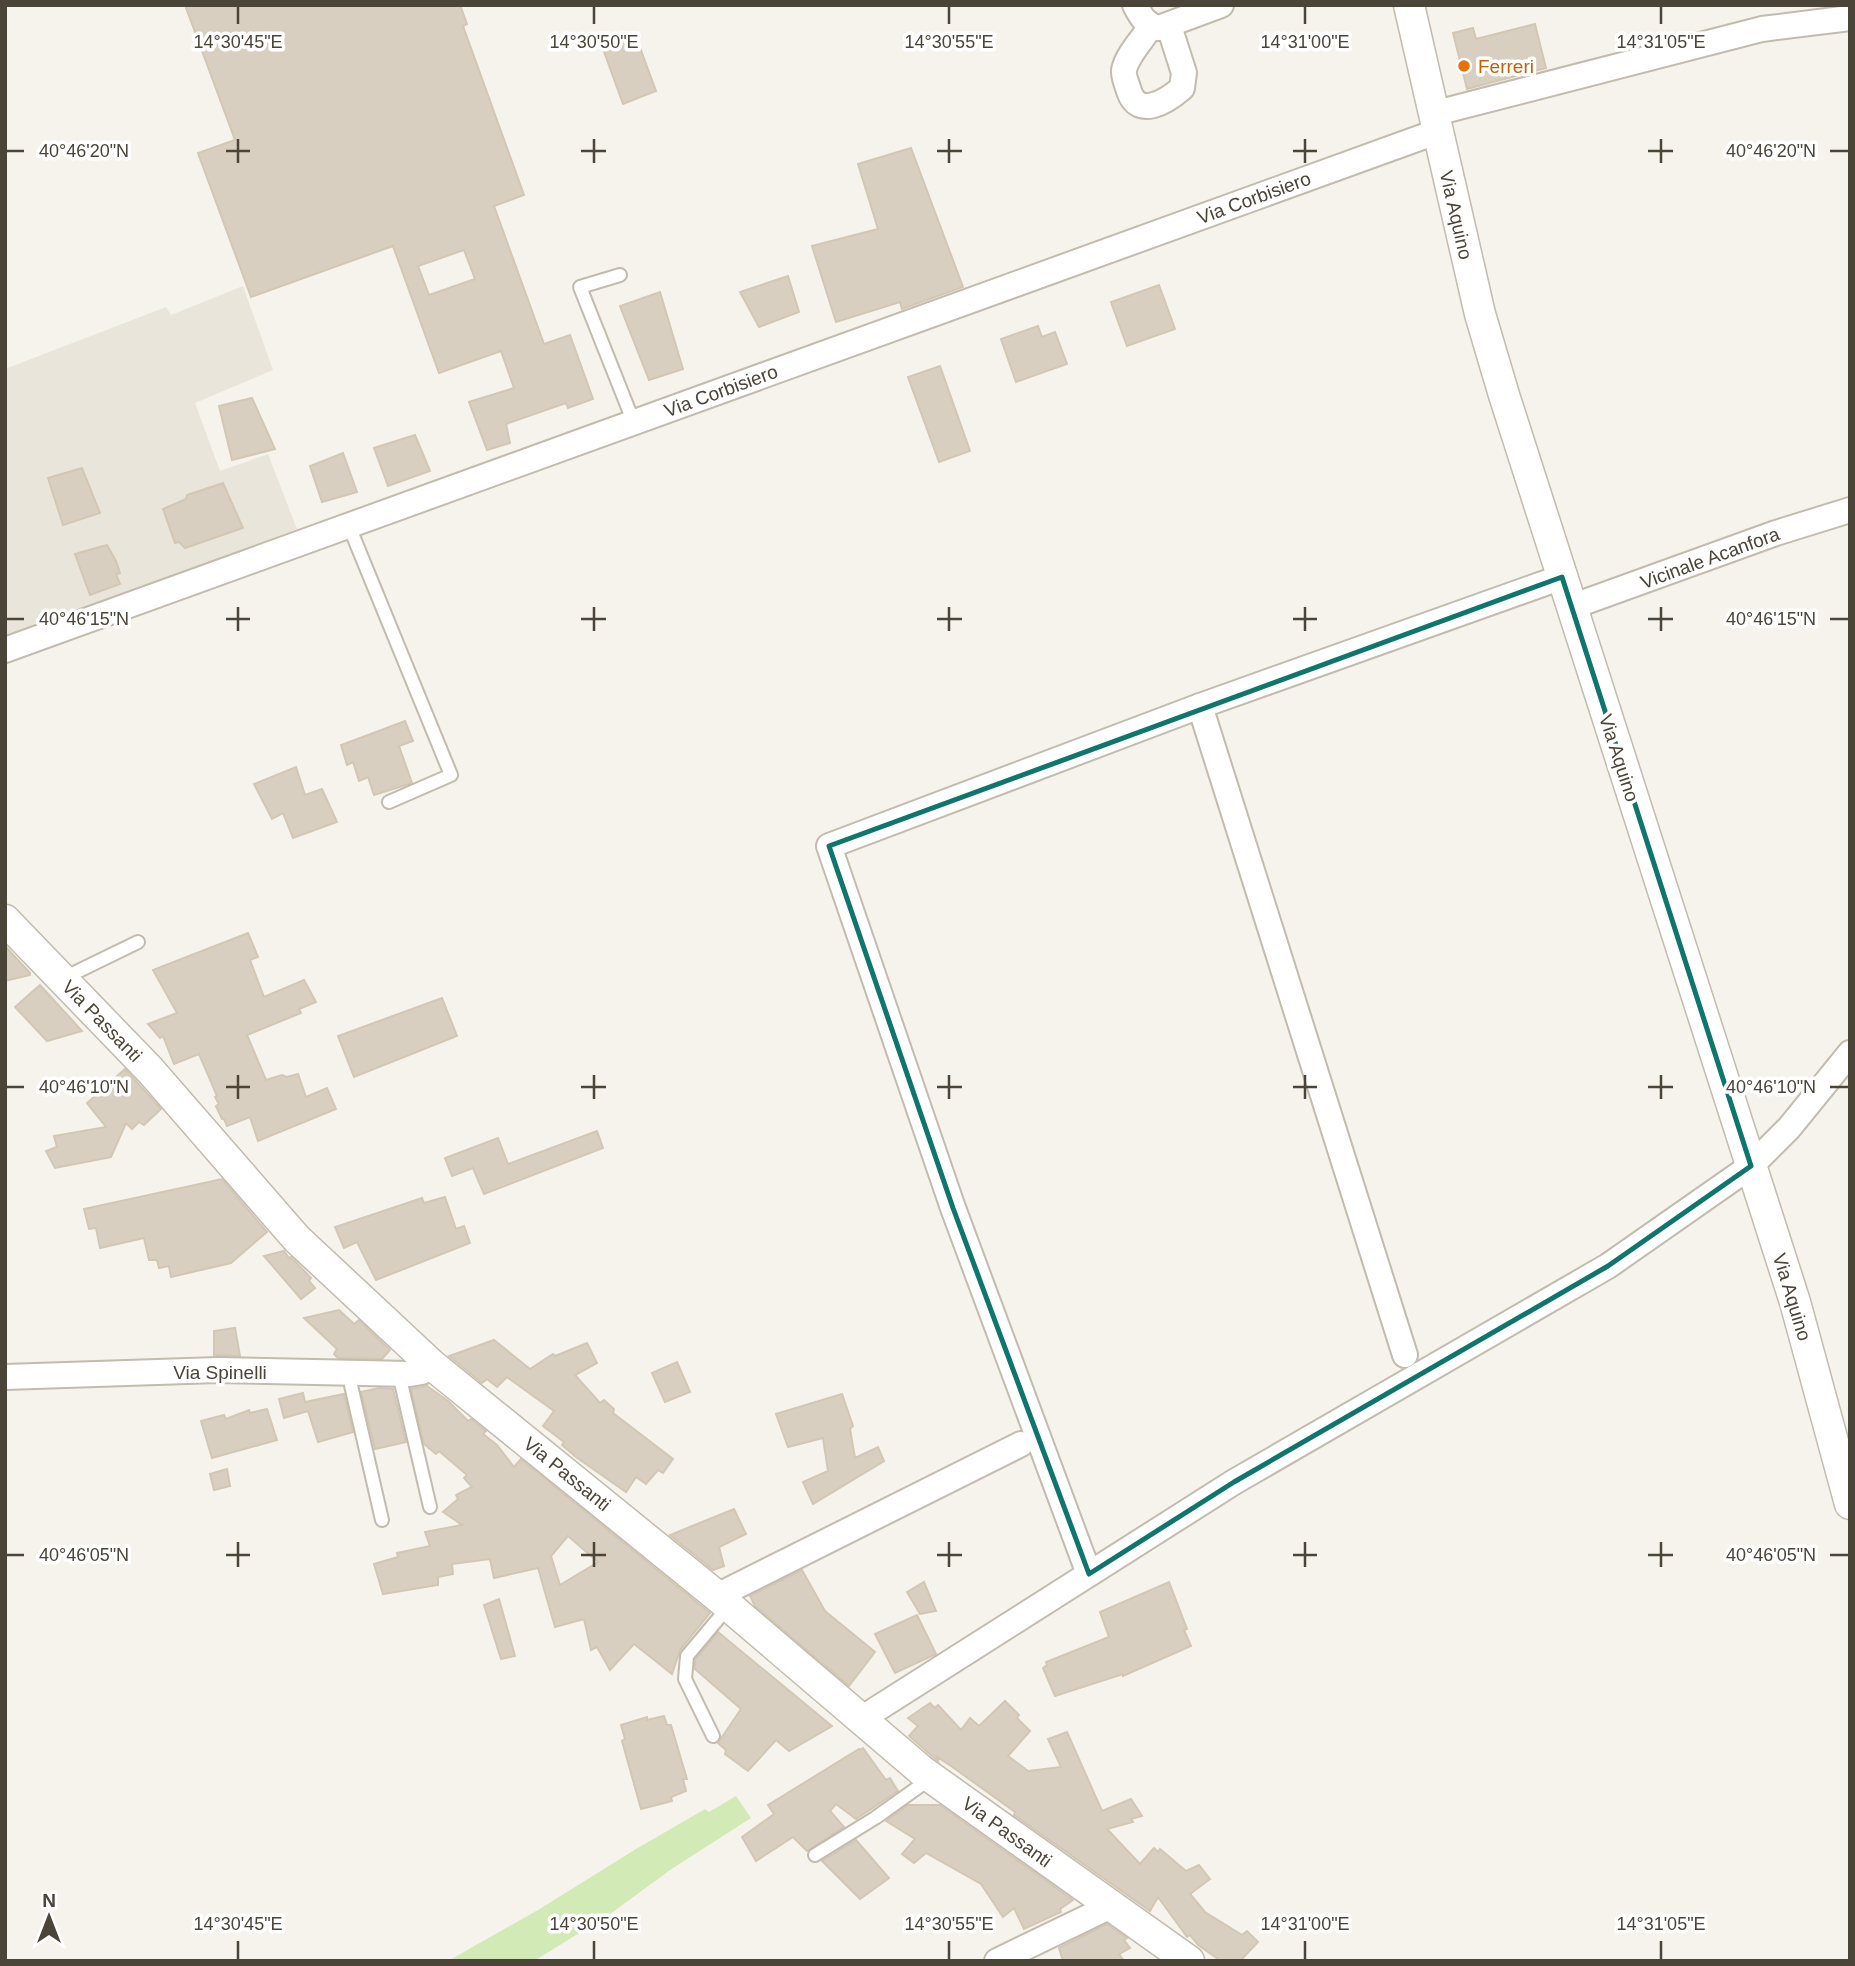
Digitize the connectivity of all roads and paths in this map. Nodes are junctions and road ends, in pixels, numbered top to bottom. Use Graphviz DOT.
graph roads {
  1 [pos="1135,5"];
  2 [pos="1221,5"];
  3 [pos="1409,5"];
  4 [pos="1850,18"];
  5 [pos="1434,123"];
  6 [pos="620,275"];
  7 [pos="634,423"];
  8 [pos="1850,510"];
  9 [pos="349,526"];
  10 [pos="1562,577"];
  11 [pos="1571,607"];
  12 [pos="5,650"];
  13 [pos="1199,706"];
  14 [pos="389,802"];
  15 [pos="5,920"];
  16 [pos="138,942"];
  17 [pos="62,979"];
  18 [pos="1850,1053"];
  19 [pos="1751,1166"];
  20 [pos="1405,1355"];
  21 [pos="432,1365"];
  22 [pos="350,1373"];
  23 [pos="399,1374"];
  24 [pos="5,1377"];
  25 [pos="1021,1444"];
  26 [pos="1850,1504"];
  27 [pos="430,1507"];
  28 [pos="382,1520"];
  29 [pos="1089,1574"];
  30 [pos="723,1601"];
  31 [pos="861,1719"];
  32 [pos="713,1735"];
  33 [pos="932,1778"];
  34 [pos="815,1855"];
  35 [pos="1111,1906"];
  36 [pos="1186,1960"];
  37 [pos="997,1961"];
  1 -- 2 [label="street"];
  3 -- 5 [label="street, Via Aquino"];
  4 -- 5 [label="street, Via Corbisiero"];
  5 -- 7 [label="street, Via Corbisiero"];
  5 -- 10 [label="street, Via Aquino"];
  6 -- 7 [label="lane"];
  7 -- 9 [label="street, Via Corbisiero"];
  8 -- 11 [label="street, Vicinale Acanfora"];
  9 -- 12 [label="street, Via Corbisiero"];
  9 -- 14 [label="lane"];
  10 -- 11 [label="street, Via Aquino"];
  10 -- 13 [label="street"];
  11 -- 19 [label="street, Via Aquino"];
  13 -- 20 [label="street"];
  13 -- 29 [label="street"];
  15 -- 17 [label="street, Via Passanti"];
  16 -- 17 [label="lane"];
  17 -- 21 [label="street, Via Passanti"];
  18 -- 19 [label="street"];
  19 -- 26 [label="street, Via Aquino"];
  19 -- 29 [label="street"];
  21 -- 23 [label="street, Via Spinelli"];
  21 -- 30 [label="street, Via Passanti"];
  22 -- 23 [label="street, Via Spinelli"];
  22 -- 24 [label="street, Via Spinelli"];
  22 -- 28 [label="lane"];
  23 -- 27 [label="lane"];
  25 -- 30 [label="street"];
  29 -- 31 [label="street"];
  30 -- 31 [label="street, Via Passanti"];
  30 -- 32 [label="lane"];
  31 -- 33 [label="street, Via Passanti"];
  33 -- 34 [label="lane"];
  33 -- 35 [label="street, Via Passanti"];
  35 -- 36 [label="street, Via Passanti"];
  35 -- 37 [label="street"];
}
